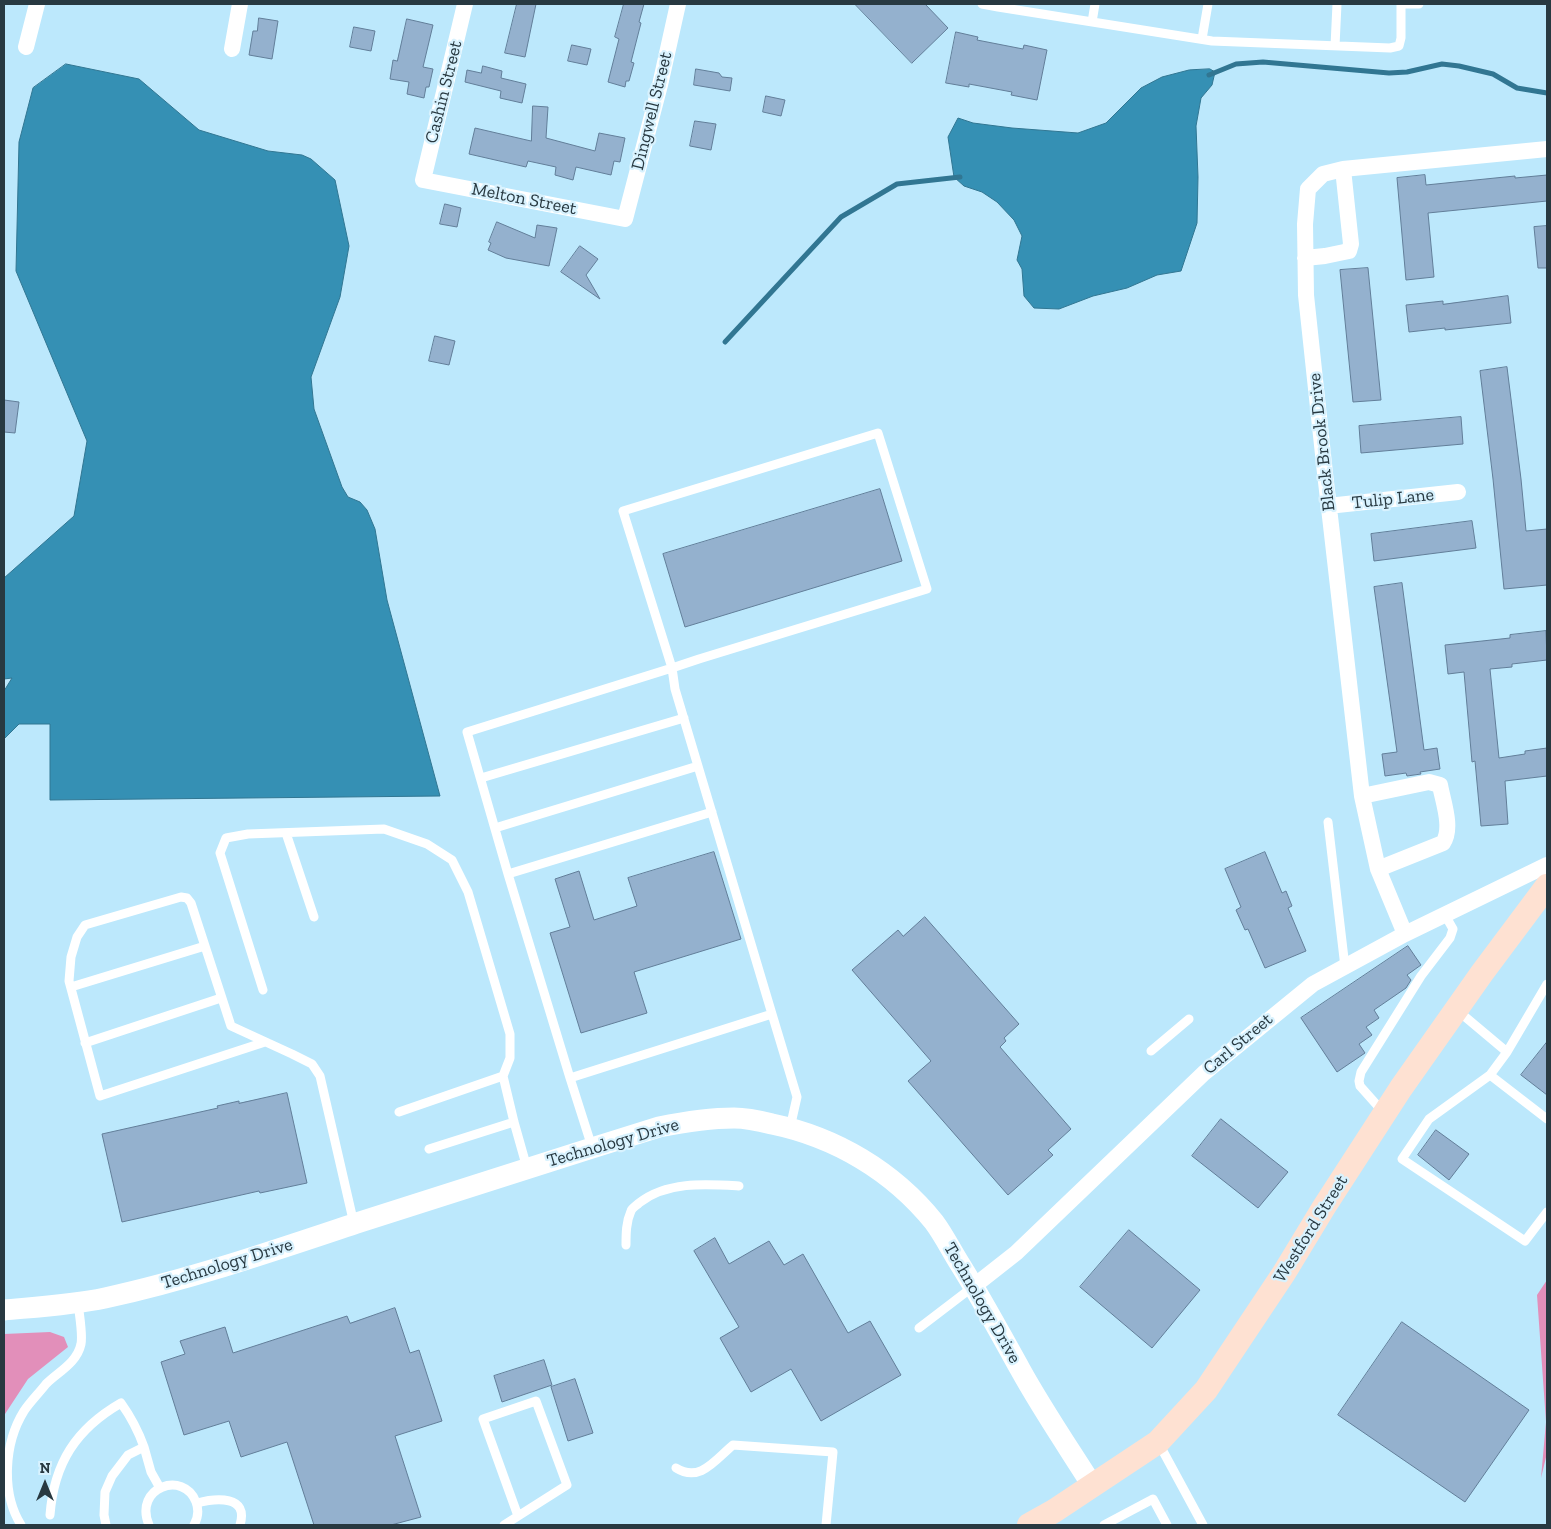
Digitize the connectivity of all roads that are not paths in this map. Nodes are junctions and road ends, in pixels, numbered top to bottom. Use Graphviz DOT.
graph roads {
  1 [pos="37,4"];
  2 [pos="240,4"];
  3 [pos="465,4"];
  4 [pos="678,4"];
  5 [pos="982,4"];
  6 [pos="1096,4"];
  7 [pos="1208,4"];
  8 [pos="1337,4"];
  9 [pos="1401,4"];
  10 [pos="1419,4"];
  11 [pos="998,6"];
  12 [pos="1092,22"];
  13 [pos="1202,39"];
  14 [pos="1335,46"];
  15 [pos="26,47"];
  16 [pos="232,50"];
  17 [pos="1547,149"];
  18 [pos="1343,169"];
  19 [pos="423,180"];
  20 [pos="625,219"];
  21 [pos="1306,258"];
  22 [pos="1458,492"];
  23 [pos="1328,506"];
  24 [pos="672,668"];
  25 [pos="684,718"];
  26 [pos="698,766"];
  27 [pos="481,778"];
  28 [pos="1362,796"];
  29 [pos="712,812"];
  30 [pos="1328,822"];
  31 [pos="495,828"];
  32 [pos="286,833"];
  33 [pos="1547,865"];
  34 [pos="1378,869"];
  35 [pos="508,874"];
  36 [pos="1547,886"];
  37 [pos="1445,914"];
  38 [pos="314,917"];
  39 [pos="1406,934"];
  40 [pos="205,946"];
  41 [pos="1345,967"];
  42 [pos="1547,984"];
  43 [pos="70,987"];
  44 [pos="263,990"];
  45 [pos="222,998"];
  46 [pos="1456,1010"];
  47 [pos="772,1014"];
  48 [pos="1189,1019"];
  49 [pos="265,1042"];
  50 [pos="86,1043"];
  51 [pos="1151,1051"];
  52 [pos="1507,1052"];
  53 [pos="1490,1075"];
  54 [pos="503,1076"];
  55 [pos="570,1078"];
  56 [pos="399,1112"];
  57 [pos="1384,1114"];
  58 [pos="1547,1119"];
  59 [pos="514,1122"];
  60 [pos="790,1128"];
  61 [pos="592,1147"];
  62 [pos="429,1149"];
  63 [pos="527,1168"];
  64 [pos="739,1186"];
  65 [pos="1547,1212"];
  66 [pos="354,1224"];
  67 [pos="626,1245"];
  68 [pos="974,1286"];
  69 [pos="78,1302"];
  70 [pos="4,1310"];
  71 [pos="919,1328"];
  72 [pos="1158,1442"];
  73 [pos="144,1447"];
  74 [pos="676,1468"];
  75 [pos="1092,1486"];
  76 [pos="160,1488"];
  77 [pos="196,1503"];
  78 [pos="50,1515"];
  79 [pos="518,1516"];
  80 [pos="21,1525"];
  81 [pos="106,1525"];
  82 [pos="149,1525"];
  83 [pos="194,1525"];
  84 [pos="240,1525"];
  85 [pos="504,1525"];
  86 [pos="826,1525"];
  87 [pos="1029,1525"];
  88 [pos="1104,1525"];
  89 [pos="1167,1525"];
  90 [pos="1203,1525"];
  1 -- 15 [label="street"];
  2 -- 16 [label="street"];
  3 -- 19 [label="street, Cashin Street"];
  4 -- 20 [label="street, Dingwell Street"];
  5 -- 11 [label="lane"];
  6 -- 12 [label="lane"];
  7 -- 13 [label="lane"];
  8 -- 14 [label="lane"];
  9 -- 10 [label="lane"];
  9 -- 14 [label="lane"];
  11 -- 12 [label="lane"];
  12 -- 13 [label="lane"];
  13 -- 14 [label="lane"];
  17 -- 18 [label="street, Black Brook Drive"];
  18 -- 21 [label="street, Black Brook Drive"];
  18 -- 21 [label="street"];
  19 -- 20 [label="street, Melton Street"];
  21 -- 23 [label="street, Black Brook Drive"];
  22 -- 23 [label="street, Tulip Lane"];
  23 -- 28 [label="street, Black Brook Drive"];
  24 -- 24 [label="lane"];
  24 -- 25 [label="lane"];
  24 -- 27 [label="lane"];
  25 -- 26 [label="lane"];
  25 -- 27 [label="lane"];
  26 -- 29 [label="lane"];
  26 -- 31 [label="lane"];
  27 -- 31 [label="lane"];
  28 -- 34 [label="street, Black Brook Drive"];
  28 -- 34 [label="street"];
  29 -- 35 [label="lane"];
  29 -- 47 [label="lane"];
  30 -- 41 [label="lane"];
  31 -- 35 [label="lane"];
  32 -- 38 [label="lane"];
  32 -- 44 [label="lane"];
  32 -- 54 [label="lane"];
  33 -- 37 [label="street, Carl Street"];
  34 -- 39 [label="street, Black Brook Drive"];
  35 -- 55 [label="lane"];
  36 -- 46 [label="main road, Westford Street"];
  37 -- 39 [label="street, Carl Street"];
  37 -- 57 [label="lane"];
  39 -- 41 [label="street, Carl Street"];
  40 -- 43 [label="lane"];
  40 -- 43 [label="lane"];
  40 -- 45 [label="lane"];
  41 -- 68 [label="street, Carl Street"];
  42 -- 52 [label="lane"];
  43 -- 50 [label="lane"];
  45 -- 49 [label="lane"];
  45 -- 50 [label="lane"];
  46 -- 52 [label="lane"];
  46 -- 57 [label="main road, Westford Street"];
  47 -- 55 [label="lane"];
  47 -- 60 [label="lane"];
  48 -- 51 [label="lane"];
  49 -- 50 [label="lane"];
  49 -- 66 [label="lane"];
  52 -- 53 [label="lane"];
  53 -- 58 [label="lane"];
  53 -- 65 [label="lane"];
  54 -- 56 [label="lane"];
  54 -- 59 [label="lane"];
  55 -- 61 [label="lane"];
  57 -- 72 [label="main road, Westford Street"];
  59 -- 62 [label="lane"];
  59 -- 63 [label="lane"];
  60 -- 61 [label="street, Technology Drive"];
  60 -- 68 [label="street, Technology Drive"];
  61 -- 63 [label="street, Technology Drive"];
  63 -- 66 [label="street, Technology Drive"];
  64 -- 67 [label="lane"];
  66 -- 69 [label="street, Technology Drive"];
  68 -- 71 [label="lane"];
  68 -- 75 [label="street, Technology Drive"];
  69 -- 70 [label="street, Technology Drive"];
  69 -- 80 [label="lane"];
  72 -- 75 [label="main road, Westford Street"];
  72 -- 90 [label="lane"];
  73 -- 76 [label="lane"];
  73 -- 78 [label="lane"];
  73 -- 81 [label="lane"];
  74 -- 86 [label="lane"];
  75 -- 87 [label="main road, Westford Street"];
  76 -- 77 [label="lane"];
  76 -- 82 [label="lane"];
  77 -- 83 [label="lane"];
  77 -- 84 [label="lane"];
  79 -- 79 [label="lane"];
  79 -- 85 [label="lane"];
  88 -- 89 [label="lane"];
}
